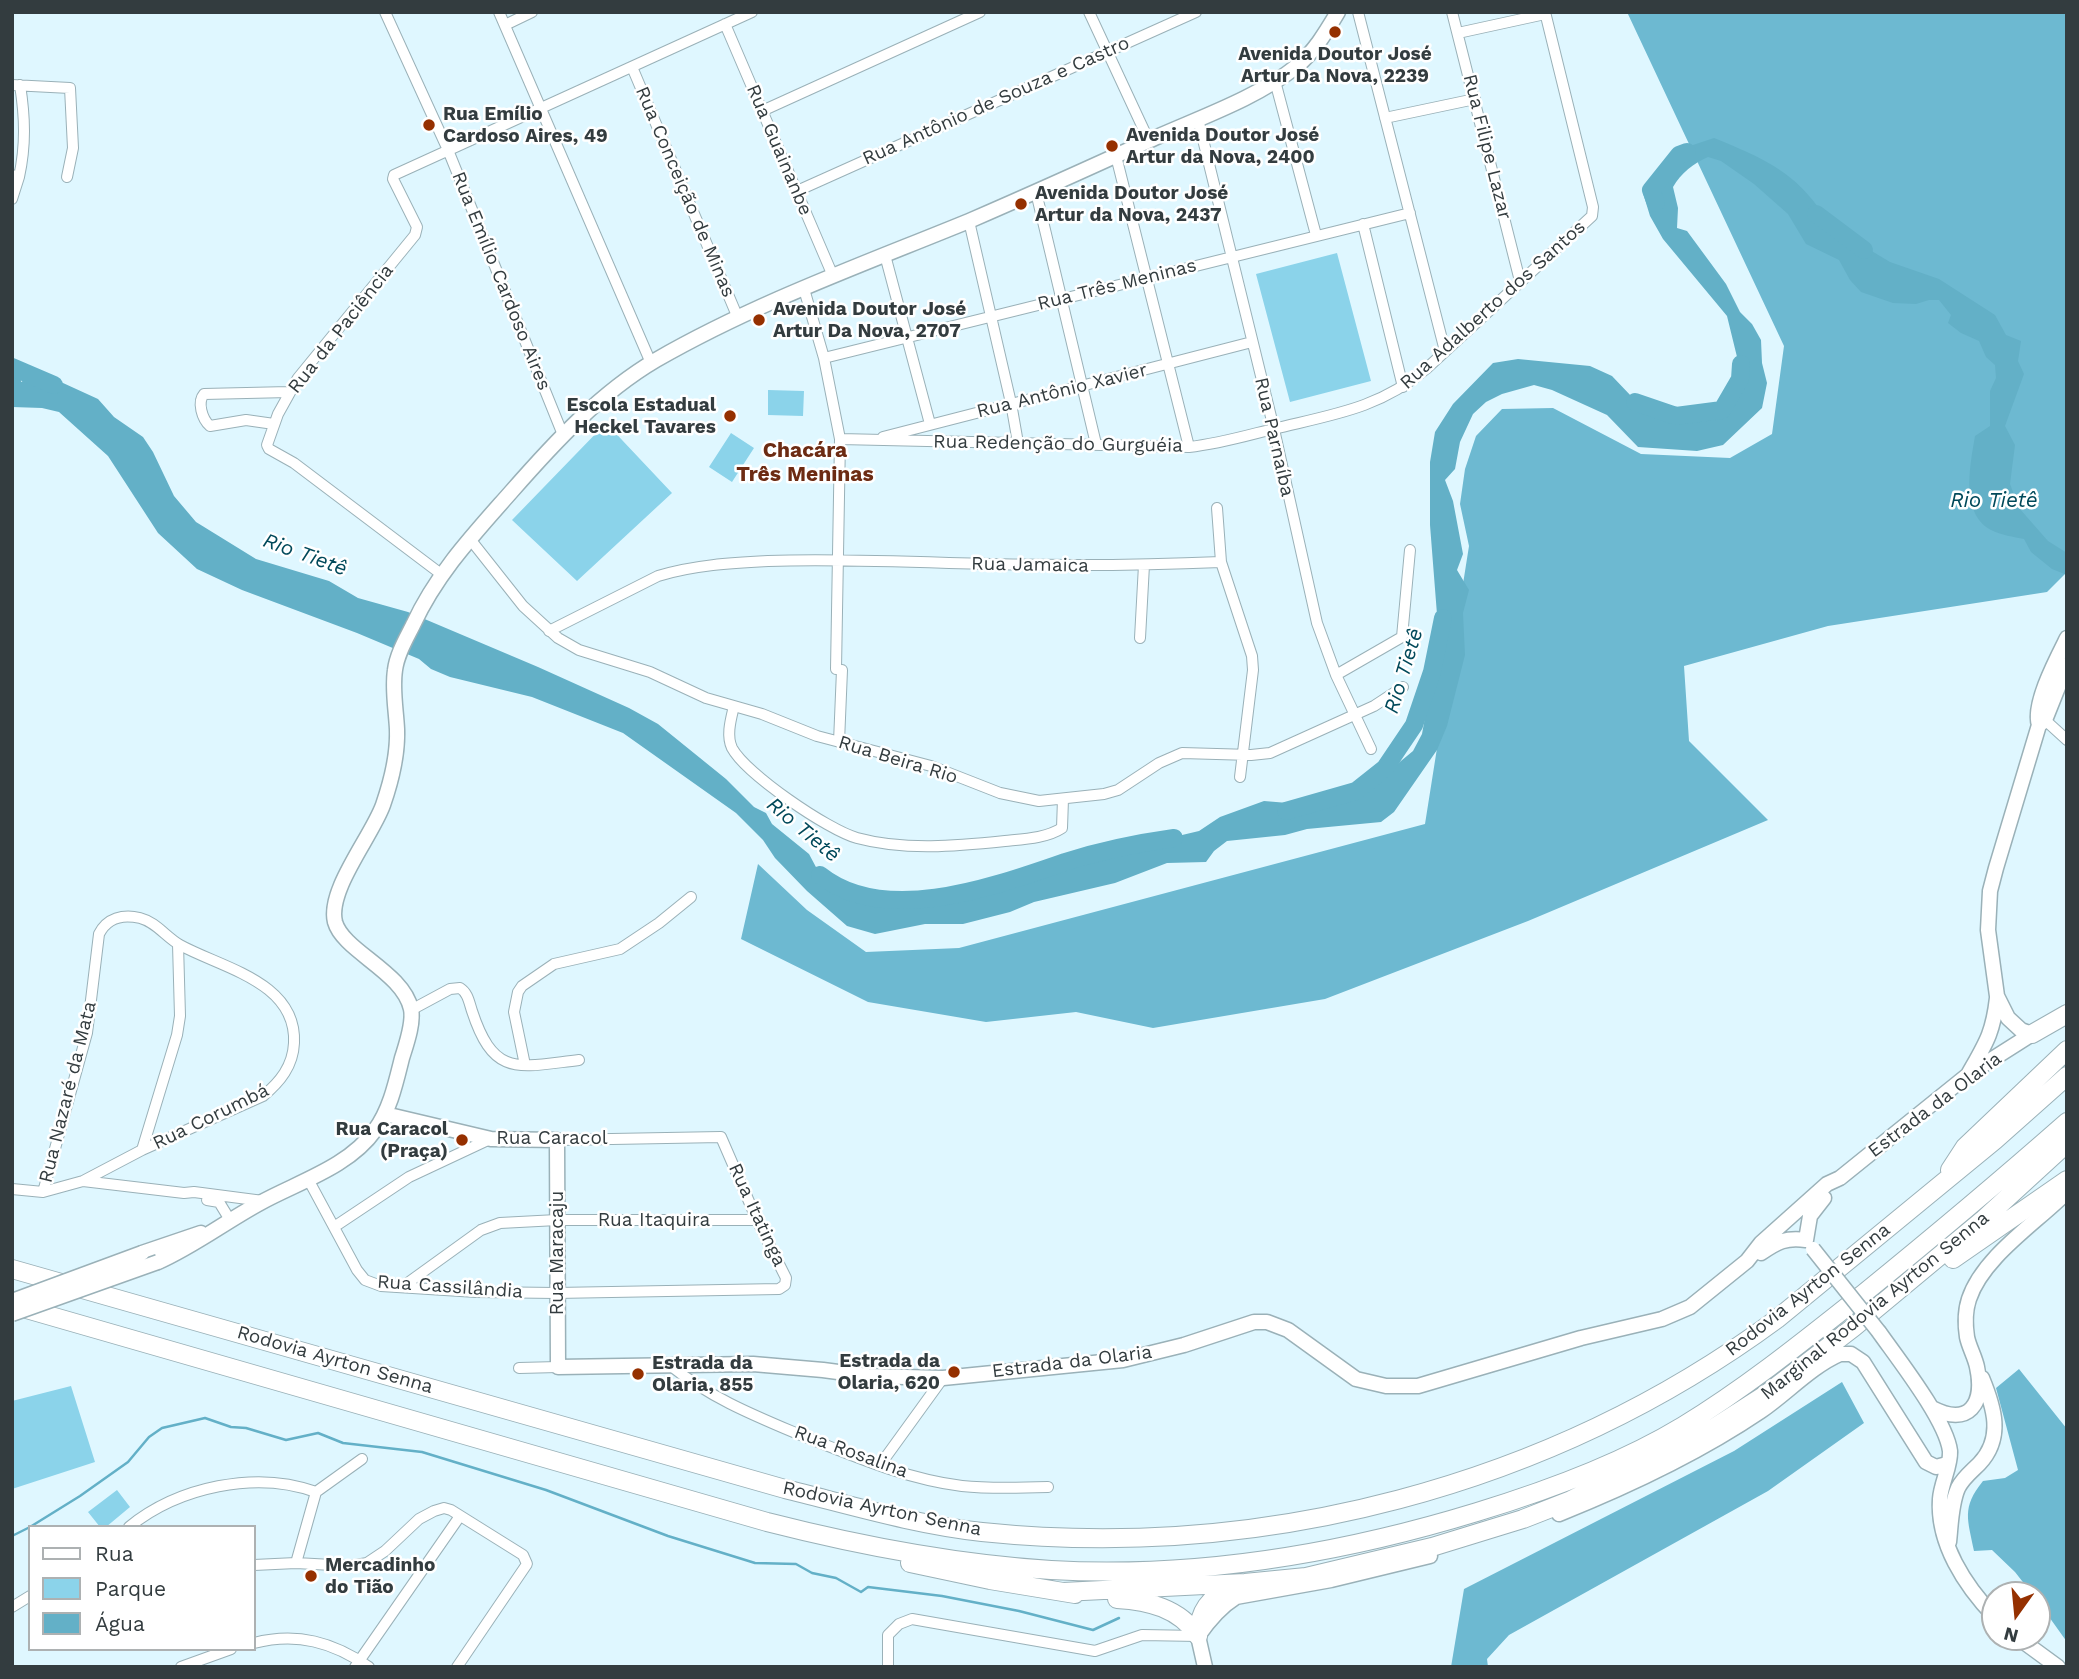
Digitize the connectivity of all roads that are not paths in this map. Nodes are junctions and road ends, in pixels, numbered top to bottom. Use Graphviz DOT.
graph roads {
  1 [pos="385,12"];
  2 [pos="499,12"];
  3 [pos="532,12"];
  4 [pos="752,12"];
  5 [pos="980,12"];
  6 [pos="1089,12"];
  7 [pos="1196,12"];
  8 [pos="1338,12"];
  9 [pos="1358,12"];
  10 [pos="1452,12"];
  11 [pos="1545,13"];
  12 [pos="725,24"];
  13 [pos="505,25"];
  14 [pos="1458,33"];
  15 [pos="1107,52"];
  16 [pos="632,67"];
  17 [pos="1275,81"];
  18 [pos="16,85"];
  19 [pos="1475,99"];
  20 [pos="541,107"];
  21 [pos="762,111"];
  22 [pos="1385,118"];
  23 [pos="1198,119"];
  24 [pos="1149,141"];
  25 [pos="448,150"];
  26 [pos="1116,156"];
  27 [pos="16,176"];
  28 [pos="67,177"];
  29 [pos="797,191"];
  30 [pos="1035,192"];
  31 [pos="12,199"];
  32 [pos="1410,213"];
  33 [pos="969,221"];
  34 [pos="1363,224"];
  35 [pos="1315,236"];
  36 [pos="885,255"];
  37 [pos="1231,257"];
  38 [pos="833,276"];
  39 [pos="1147,278"];
  40 [pos="1520,282"];
  41 [pos="804,289"];
  42 [pos="1061,299"];
  43 [pos="992,316"];
  44 [pos="738,318"];
  45 [pos="906,338"];
  46 [pos="1252,342"];
  47 [pos="1445,351"];
  48 [pos="824,358"];
  49 [pos="651,363"];
  50 [pos="1170,365"];
  51 [pos="1083,386"];
  52 [pos="1403,387"];
  53 [pos="289,392"];
  54 [pos="1011,403"];
  55 [pos="274,424"];
  56 [pos="930,424"];
  57 [pos="1274,429"];
  58 [pos="563,435"];
  59 [pos="840,439"];
  60 [pos="873,440"];
  61 [pos="1017,443"];
  62 [pos="1096,444"];
  63 [pos="1189,447"];
  64 [pos="1217,508"];
  65 [pos="470,539"];
  66 [pos="1410,550"];
  67 [pos="838,558"];
  68 [pos="1221,562"];
  69 [pos="1144,565"];
  70 [pos="442,574"];
  71 [pos="549,631"];
  72 [pos="1140,638"];
  73 [pos="2067,638"];
  74 [pos="2067,665"];
  75 [pos="1336,675"];
  76 [pos="1403,687"];
  77 [pos="734,706"];
  78 [pos="1355,716"];
  79 [pos="2040,720"];
  80 [pos="2067,740"];
  81 [pos="839,742"];
  82 [pos="1371,749"];
  83 [pos="1242,755"];
  84 [pos="1240,777"];
  85 [pos="1063,799"];
  86 [pos="691,897"];
  87 [pos="117,918"];
  88 [pos="178,944"];
  89 [pos="1997,996"];
  90 [pos="411,1010"];
  91 [pos="2067,1014"];
  92 [pos="2032,1034"];
  93 [pos="2067,1050"];
  94 [pos="579,1060"];
  95 [pos="525,1065"];
  96 [pos="1969,1074"];
  97 [pos="2067,1076"];
  98 [pos="385,1114"];
  99 [pos="2067,1122"];
  100 [pos="721,1138"];
  101 [pos="491,1139"];
  102 [pos="556,1140"];
  103 [pos="2067,1143"];
  104 [pos="142,1150"];
  105 [pos="1840,1178"];
  106 [pos="308,1179"];
  107 [pos="2067,1180"];
  108 [pos="83,1181"];
  109 [pos="1941,1183"];
  110 [pos="12,1189"];
  111 [pos="43,1192"];
  112 [pos="2067,1192"];
  113 [pos="184,1193"];
  114 [pos="263,1201"];
  115 [pos="230,1220"];
  116 [pos="557,1220"];
  117 [pos="757,1220"];
  118 [pos="334,1227"];
  119 [pos="215,1228"];
  120 [pos="1810,1244"];
  121 [pos="1747,1261"];
  122 [pos="12,1269"];
  123 [pos="402,1287"];
  124 [pos="779,1289"];
  125 [pos="556,1293"];
  126 [pos="12,1303"];
  127 [pos="1880,1307"];
  128 [pos="12,1314"];
  129 [pos="671,1366"];
  130 [pos="558,1367"];
  131 [pos="1977,1367"];
  132 [pos="519,1368"];
  133 [pos="943,1378"];
  134 [pos="1932,1408"];
  135 [pos="362,1459"];
  136 [pos="1947,1464"];
  137 [pos="880,1465"];
  138 [pos="1048,1487"];
  139 [pos="316,1492"];
  140 [pos="460,1516"];
  141 [pos="132,1525"];
  142 [pos="837,1540"];
  143 [pos="1949,1546"];
  144 [pos="296,1563"];
  145 [pos="256,1565"];
  146 [pos="1245,1583"];
  147 [pos="1063,1592"];
  148 [pos="28,1597"];
  149 [pos="1981,1602"];
  150 [pos="12,1607"];
  151 [pos="256,1642"];
  152 [pos="225,1651"];
  153 [pos="2036,1651"];
  154 [pos="1201,1652"];
  155 [pos="357,1663"];
  156 [pos="181,1667"];
  157 [pos="369,1667"];
  158 [pos="457,1667"];
  159 [pos="888,1667"];
  160 [pos="1194,1667"];
  161 [pos="2058,1667"];
  1 -- 25 [label="street, Rua Emílio Cardoso Aires"];
  2 -- 13 [label="street"];
  3 -- 13 [label="street"];
  4 -- 12 [label="street"];
  5 -- 21 [label="street"];
  6 -- 15 [label="street"];
  7 -- 15 [label="street, Rua Antônio de Souza e Castro"];
  8 -- 17 [label="main road"];
  9 -- 22 [label="street"];
  10 -- 14 [label="street, Rua Filipe Lazar"];
  11 -- 14 [label="street"];
  11 -- 40 [label="street, Rua Adalberto dos Santos"];
  12 -- 16 [label="street"];
  12 -- 21 [label="street, Rua Guainanbe"];
  13 -- 20 [label="street"];
  14 -- 19 [label="street, Rua Filipe Lazar"];
  15 -- 24 [label="street"];
  15 -- 29 [label="street, Rua Antônio de Souza e Castro"];
  16 -- 20 [label="street"];
  16 -- 44 [label="street, Rua Conceição de Minas"];
  17 -- 23 [label="main road"];
  17 -- 35 [label="street"];
  18 -- 27 [label="street"];
  18 -- 28 [label="street"];
  19 -- 22 [label="street"];
  19 -- 40 [label="street, Rua Filipe Lazar"];
  20 -- 25 [label="street"];
  20 -- 49 [label="street"];
  21 -- 29 [label="street, Rua Guainanbe"];
  22 -- 32 [label="street"];
  23 -- 24 [label="main road"];
  23 -- 37 [label="street, Rua Parnaíba"];
  24 -- 26 [label="main road"];
  25 -- 53 [label="street, Rua da Paciência"];
  25 -- 58 [label="street, Rua Emílio Cardoso Aires"];
  26 -- 30 [label="main road"];
  26 -- 39 [label="street"];
  27 -- 31 [label="street"];
  29 -- 38 [label="street, Rua Guainanbe"];
  30 -- 33 [label="main road"];
  30 -- 42 [label="street"];
  32 -- 34 [label="street, Rua Três Meninas"];
  32 -- 47 [label="street"];
  33 -- 36 [label="main road"];
  33 -- 43 [label="street"];
  34 -- 35 [label="street, Rua Três Meninas"];
  34 -- 52 [label="street"];
  35 -- 37 [label="street, Rua Três Meninas"];
  36 -- 38 [label="main road"];
  36 -- 45 [label="street"];
  37 -- 39 [label="street, Rua Três Meninas"];
  37 -- 46 [label="street, Rua Parnaíba"];
  38 -- 41 [label="main road"];
  39 -- 42 [label="street, Rua Três Meninas"];
  39 -- 50 [label="street"];
  40 -- 47 [label="street, Rua Adalberto dos Santos"];
  41 -- 44 [label="main road"];
  41 -- 48 [label="street"];
  42 -- 43 [label="street, Rua Três Meninas"];
  42 -- 51 [label="street"];
  43 -- 45 [label="street, Rua Três Meninas"];
  43 -- 54 [label="street"];
  44 -- 49 [label="main road"];
  45 -- 48 [label="street, Rua Três Meninas"];
  45 -- 56 [label="street"];
  46 -- 50 [label="street, Rua Antônio Xavier"];
  46 -- 57 [label="street, Rua Parnaíba"];
  47 -- 52 [label="street, Rua Adalberto dos Santos"];
  48 -- 59 [label="street"];
  49 -- 58 [label="main road"];
  50 -- 51 [label="street, Rua Antônio Xavier"];
  50 -- 63 [label="street"];
  51 -- 54 [label="street, Rua Antônio Xavier"];
  51 -- 62 [label="street"];
  52 -- 57 [label="street, Rua Adalberto dos Santos"];
  53 -- 55 [label="street, Rua da Paciência"];
  53 -- 55 [label="street"];
  54 -- 56 [label="street, Rua Antônio Xavier"];
  54 -- 61 [label="street"];
  55 -- 70 [label="street"];
  56 -- 60 [label="street, Rua Antônio Xavier"];
  57 -- 63 [label="street, Rua Redenção do Gurguéia"];
  57 -- 75 [label="street, Rua Parnaíba"];
  58 -- 65 [label="main road"];
  59 -- 60 [label="street, Rua Redenção do Gurguéia"];
  59 -- 67 [label="street"];
  60 -- 61 [label="street, Rua Redenção do Gurguéia"];
  61 -- 62 [label="street, Rua Redenção do Gurguéia"];
  62 -- 63 [label="street, Rua Redenção do Gurguéia"];
  64 -- 68 [label="street"];
  65 -- 70 [label="main road"];
  65 -- 71 [label="street, Rua Beira Rio"];
  66 -- 75 [label="street"];
  67 -- 69 [label="street, Rua Jamaica"];
  67 -- 71 [label="street, Rua Jamaica"];
  67 -- 81 [label="street"];
  68 -- 69 [label="street, Rua Jamaica"];
  68 -- 83 [label="street"];
  69 -- 72 [label="street"];
  70 -- 90 [label="main road"];
  71 -- 77 [label="street, Rua Beira Rio"];
  73 -- 79 [label="main road"];
  74 -- 79 [label="main road"];
  75 -- 78 [label="street, Rua Parnaíba"];
  76 -- 78 [label="street, Rua Beira Rio"];
  77 -- 81 [label="street, Rua Beira Rio"];
  77 -- 85 [label="street"];
  78 -- 82 [label="street, Rua Parnaíba"];
  78 -- 83 [label="street, Rua Beira Rio"];
  79 -- 80 [label="street"];
  79 -- 89 [label="main road"];
  81 -- 85 [label="street, Rua Beira Rio"];
  83 -- 84 [label="street"];
  83 -- 85 [label="street, Rua Beira Rio"];
  86 -- 95 [label="street"];
  87 -- 88 [label="street, Rua Corumbá"];
  87 -- 111 [label="street, Rua Nazaré da Mata"];
  88 -- 104 [label="street"];
  88 -- 104 [label="street, Rua Corumbá"];
  89 -- 92 [label="main road"];
  89 -- 96 [label="main road"];
  90 -- 95 [label="street"];
  90 -- 98 [label="main road"];
  91 -- 92 [label="highway"];
  92 -- 96 [label="main road, Estrada da Olaria"];
  93 -- 109 [label="highway"];
  94 -- 95 [label="street"];
  96 -- 105 [label="main road, Estrada da Olaria"];
  97 -- 109 [label="highway, Rodovia Ayrton Senna"];
  98 -- 101 [label="main road, Rua Caracol"];
  98 -- 106 [label="main road"];
  99 -- 142 [label="highway, Rodovia Ayrton Senna"];
  100 -- 102 [label="street, Rua Caracol"];
  100 -- 117 [label="street, Rua Itatinga"];
  101 -- 102 [label="main road, Rua Caracol"];
  101 -- 118 [label="street"];
  102 -- 116 [label="main road, Rua Maracaju"];
  103 -- 127 [label="highway, Marginal Rodovia Ayrton Senna"];
  104 -- 108 [label="street, Rua Corumbá"];
  105 -- 120 [label="main road, Estrada da Olaria"];
  105 -- 121 [label="main road, Estrada da Olaria"];
  106 -- 114 [label="main road"];
  106 -- 118 [label="street, Rua Cassilândia"];
  107 -- 127 [label="highway"];
  108 -- 111 [label="street"];
  108 -- 113 [label="street"];
  109 -- 122 [label="highway, Rodovia Ayrton Senna"];
  110 -- 111 [label="street"];
  112 -- 131 [label="main road"];
  113 -- 114 [label="street"];
  113 -- 115 [label="street"];
  114 -- 115 [label="main road"];
  115 -- 119 [label="main road"];
  116 -- 117 [label="street, Rua Itaquira"];
  116 -- 123 [label="street, Rua Itaquira"];
  116 -- 125 [label="main road, Rua Maracaju"];
  117 -- 124 [label="street, Rua Itatinga"];
  118 -- 123 [label="street, Rua Cassilândia"];
  119 -- 126 [label="main road, bridge"];
  119 -- 128 [label="main road, bridge"];
  120 -- 121 [label="main road, Estrada da Olaria"];
  120 -- 134 [label="main road, bridge"];
  121 -- 133 [label="main road, Estrada da Olaria"];
  123 -- 125 [label="street, Rua Cassilândia"];
  124 -- 125 [label="street, Rua Cassilândia"];
  125 -- 130 [label="main road, Rua Maracaju"];
  126 -- 142 [label="highway, Rodovia Ayrton Senna"];
  127 -- 146 [label="highway, Marginal Rodovia Ayrton Senna"];
  129 -- 130 [label="main road, Estrada da Olaria"];
  129 -- 133 [label="main road, Estrada da Olaria"];
  129 -- 137 [label="street, Rua Rosalina"];
  130 -- 132 [label="street"];
  131 -- 134 [label="main road"];
  131 -- 143 [label="main road"];
  133 -- 137 [label="street"];
  134 -- 136 [label="main road"];
  135 -- 139 [label="street"];
  136 -- 143 [label="main road"];
  136 -- 154 [label="main road, Marginal Rodovia Ayrton Senna"];
  137 -- 138 [label="street, Rua Rosalina"];
  139 -- 141 [label="street"];
  139 -- 144 [label="street"];
  140 -- 144 [label="street"];
  140 -- 155 [label="street"];
  140 -- 158 [label="street"];
  142 -- 147 [label="highway"];
  143 -- 149 [label="main road"];
  144 -- 145 [label="street"];
  146 -- 147 [label="highway, Marginal Rodovia Ayrton Senna"];
  146 -- 154 [label="highway"];
  147 -- 154 [label="highway"];
  148 -- 150 [label="street"];
  151 -- 155 [label="street"];
  152 -- 156 [label="street"];
  153 -- 161 [label="main road"];
  154 -- 159 [label="street"];
  154 -- 160 [label="street"];
  155 -- 157 [label="street"];
}
